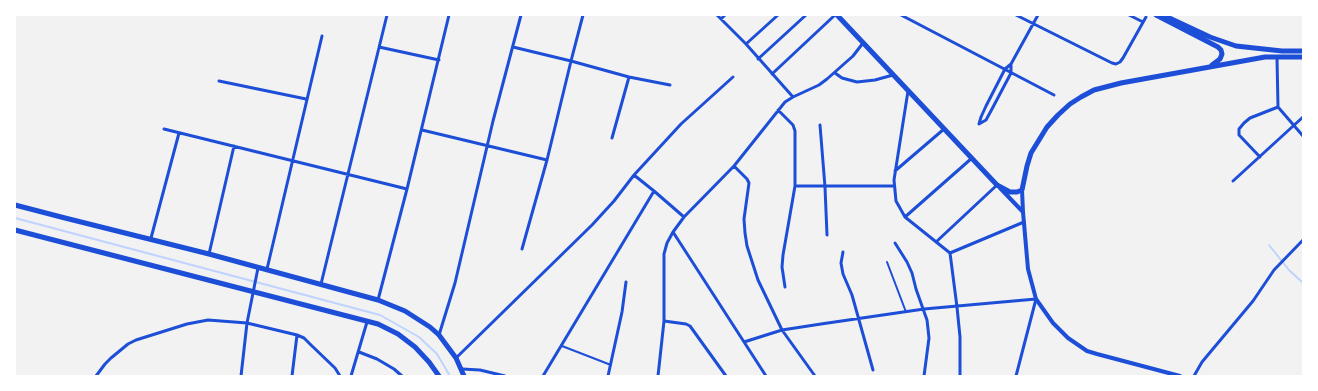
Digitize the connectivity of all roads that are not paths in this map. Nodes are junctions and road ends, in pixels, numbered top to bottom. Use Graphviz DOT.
graph roads {
  1 [pos="387,15"];
  2 [pos="449,15"];
  3 [pos="521,15"];
  4 [pos="583,15"];
  5 [pos="717,15"];
  6 [pos="725,15"];
  7 [pos="778,15"];
  8 [pos="806,15"];
  9 [pos="836,15"];
  10 [pos="901,15"];
  11 [pos="1016,15"];
  12 [pos="1038,15"];
  13 [pos="1129,15"];
  14 [pos="1156,15"];
  15 [pos="1163,15"];
  16 [pos="1146,18"];
  17 [pos="721,19"];
  18 [pos="1143,22"];
  19 [pos="1033,24"];
  20 [pos="322,36"];
  21 [pos="863,43"];
  22 [pos="746,44"];
  23 [pos="379,47"];
  24 [pos="513,47"];
  25 [pos="1303,51"];
  26 [pos="1303,57"];
  27 [pos="758,58"];
  28 [pos="1277,58"];
  29 [pos="438,60"];
  30 [pos="571,60"];
  31 [pos="1012,64"];
  32 [pos="1207,67"];
  33 [pos="1005,69"];
  34 [pos="835,73"];
  35 [pos="1011,73"];
  36 [pos="772,74"];
  37 [pos="893,75"];
  38 [pos="629,77"];
  39 [pos="732,77"];
  40 [pos="219,81"];
  41 [pos="670,85"];
  42 [pos="908,91"];
  43 [pos="1054,95"];
  44 [pos="793,97"];
  45 [pos="306,99"];
  46 [pos="1278,107"];
  47 [pos="778,110"];
  48 [pos="1303,117"];
  49 [pos="820,125"];
  50 [pos="1294,126"];
  51 [pos="164,129"];
  52 [pos="944,129"];
  53 [pos="422,130"];
  54 [pos="179,132"];
  55 [pos="1303,136"];
  56 [pos="612,138"];
  57 [pos="488,145"];
  58 [pos="234,146"];
  59 [pos="1260,157"];
  60 [pos="972,158"];
  61 [pos="547,160"];
  62 [pos="292,161"];
  63 [pos="734,166"];
  64 [pos="895,171"];
  65 [pos="348,175"];
  66 [pos="634,175"];
  67 [pos="1234,181"];
  68 [pos="997,185"];
  69 [pos="795,186"];
  70 [pos="825,186"];
  71 [pos="894,186"];
  72 [pos="407,189"];
  73 [pos="1022,190"];
  74 [pos="654,191"];
  75 [pos="15,204"];
  76 [pos="1023,212"];
  77 [pos="906,216"];
  78 [pos="684,217"];
  79 [pos="1024,222"];
  80 [pos="15,230"];
  81 [pos="673,232"];
  82 [pos="827,236"];
  83 [pos="151,238"];
  84 [pos="1303,240"];
  85 [pos="895,242"];
  86 [pos="936,242"];
  87 [pos="522,249"];
  88 [pos="843,252"];
  89 [pos="950,253"];
  90 [pos="209,254"];
  91 [pos="887,262"];
  92 [pos="257,270"];
  93 [pos="267,270"];
  94 [pos="626,282"];
  95 [pos="321,284"];
  96 [pos="785,287"];
  97 [pos="253,290"];
  98 [pos="1036,299"];
  99 [pos="378,300"];
  100 [pos="958,307"];
  101 [pos="924,309"];
  102 [pos="906,312"];
  103 [pos="859,319"];
  104 [pos="368,321"];
  105 [pos="664,321"];
  106 [pos="247,323"];
  107 [pos="782,330"];
  108 [pos="297,335"];
  109 [pos="439,335"];
  110 [pos="744,342"];
  111 [pos="561,346"];
  112 [pos="359,352"];
  113 [pos="456,358"];
  114 [pos="611,365"];
  115 [pos="462,369"];
  116 [pos="873,370"];
  117 [pos="96,376"];
  118 [pos="241,376"];
  119 [pos="292,376"];
  120 [pos="340,376"];
  121 [pos="351,376"];
  122 [pos="402,376"];
  123 [pos="439,376"];
  124 [pos="464,376"];
  125 [pos="505,376"];
  126 [pos="543,376"];
  127 [pos="608,376"];
  128 [pos="658,376"];
  129 [pos="726,376"];
  130 [pos="766,376"];
  131 [pos="815,376"];
  132 [pos="924,376"];
  133 [pos="960,376"];
  134 [pos="1016,376"];
  135 [pos="1180,376"];
  136 [pos="1194,376"];
  1 -- 23 [label="street"];
  2 -- 29 [label="street"];
  3 -- 24 [label="street"];
  4 -- 30 [label="street"];
  5 -- 17 [label="street"];
  6 -- 17 [label="street"];
  7 -- 22 [label="street"];
  8 -- 27 [label="street"];
  9 -- 21 [label="main road"];
  9 -- 36 [label="street"];
  10 -- 33 [label="street"];
  11 -- 19 [label="street"];
  12 -- 19 [label="street"];
  13 -- 18 [label="street"];
  14 -- 32 [label="main road"];
  15 -- 25 [label="main road"];
  16 -- 18 [label="street"];
  17 -- 22 [label="street"];
  18 -- 19 [label="street"];
  19 -- 31 [label="street"];
  20 -- 45 [label="street"];
  21 -- 34 [label="street"];
  21 -- 37 [label="main road"];
  22 -- 27 [label="street"];
  23 -- 29 [label="street"];
  23 -- 65 [label="street"];
  24 -- 30 [label="street"];
  24 -- 57 [label="street"];
  26 -- 28 [label="main road"];
  27 -- 36 [label="street"];
  28 -- 32 [label="main road"];
  28 -- 46 [label="street"];
  29 -- 53 [label="street"];
  30 -- 38 [label="street"];
  30 -- 61 [label="street"];
  31 -- 33 [label="street"];
  31 -- 35 [label="street"];
  32 -- 73 [label="main road"];
  33 -- 35 [label="street"];
  33 -- 35 [label="street"];
  34 -- 37 [label="street"];
  34 -- 44 [label="street"];
  35 -- 43 [label="street"];
  36 -- 44 [label="street"];
  37 -- 42 [label="main road"];
  38 -- 41 [label="street"];
  38 -- 56 [label="street"];
  39 -- 66 [label="street"];
  40 -- 45 [label="street"];
  42 -- 52 [label="main road"];
  42 -- 64 [label="street"];
  44 -- 47 [label="street"];
  45 -- 62 [label="street"];
  46 -- 50 [label="street"];
  46 -- 59 [label="street"];
  47 -- 63 [label="street"];
  47 -- 69 [label="street"];
  48 -- 50 [label="street"];
  49 -- 70 [label="street"];
  50 -- 55 [label="street"];
  50 -- 59 [label="street"];
  51 -- 54 [label="street"];
  52 -- 60 [label="main road"];
  52 -- 64 [label="street"];
  53 -- 57 [label="street"];
  53 -- 72 [label="street"];
  54 -- 58 [label="street"];
  54 -- 83 [label="street"];
  57 -- 61 [label="street"];
  57 -- 109 [label="street"];
  58 -- 62 [label="street"];
  58 -- 90 [label="street"];
  59 -- 67 [label="street"];
  60 -- 68 [label="main road"];
  60 -- 77 [label="street"];
  61 -- 87 [label="street"];
  62 -- 65 [label="street"];
  62 -- 93 [label="street"];
  63 -- 78 [label="street"];
  63 -- 107 [label="street"];
  64 -- 71 [label="street"];
  65 -- 72 [label="street"];
  65 -- 95 [label="street"];
  66 -- 74 [label="street"];
  66 -- 113 [label="street"];
  68 -- 73 [label="main road"];
  68 -- 76 [label="street"];
  68 -- 86 [label="street"];
  69 -- 70 [label="street"];
  69 -- 96 [label="street"];
  70 -- 71 [label="street"];
  70 -- 82 [label="street"];
  71 -- 77 [label="street"];
  72 -- 99 [label="street"];
  73 -- 76 [label="street"];
  74 -- 78 [label="street"];
  74 -- 111 [label="street"];
  75 -- 83 [label="main road"];
  76 -- 79 [label="street"];
  77 -- 86 [label="street"];
  78 -- 81 [label="street"];
  79 -- 89 [label="street"];
  79 -- 98 [label="street"];
  80 -- 97 [label="main road"];
  81 -- 105 [label="street"];
  81 -- 110 [label="street"];
  83 -- 90 [label="main road"];
  84 -- 136 [label="street"];
  85 -- 101 [label="street"];
  86 -- 89 [label="street"];
  88 -- 103 [label="street"];
  89 -- 100 [label="street"];
  90 -- 92 [label="main road"];
  91 -- 102 [label="lane"];
  92 -- 93 [label="main road"];
  92 -- 97 [label="street"];
  93 -- 95 [label="main road"];
  94 -- 114 [label="street"];
  95 -- 99 [label="main road"];
  97 -- 104 [label="main road"];
  97 -- 106 [label="street"];
  98 -- 100 [label="street"];
  98 -- 134 [label="street"];
  98 -- 135 [label="street"];
  99 -- 109 [label="main road"];
  100 -- 101 [label="street"];
  100 -- 133 [label="street"];
  101 -- 102 [label="street"];
  101 -- 132 [label="street"];
  102 -- 103 [label="street"];
  103 -- 107 [label="street"];
  103 -- 116 [label="street"];
  104 -- 112 [label="street"];
  104 -- 123 [label="main road"];
  105 -- 128 [label="street"];
  105 -- 129 [label="street"];
  106 -- 108 [label="street"];
  106 -- 117 [label="street"];
  106 -- 118 [label="street"];
  107 -- 110 [label="street"];
  107 -- 131 [label="street"];
  108 -- 119 [label="street"];
  108 -- 120 [label="street"];
  109 -- 113 [label="main road"];
  110 -- 130 [label="street"];
  111 -- 114 [label="lane"];
  111 -- 126 [label="street"];
  112 -- 121 [label="street"];
  112 -- 122 [label="street"];
  113 -- 115 [label="main road"];
  114 -- 127 [label="street"];
  115 -- 124 [label="main road"];
  115 -- 125 [label="street"];
}
